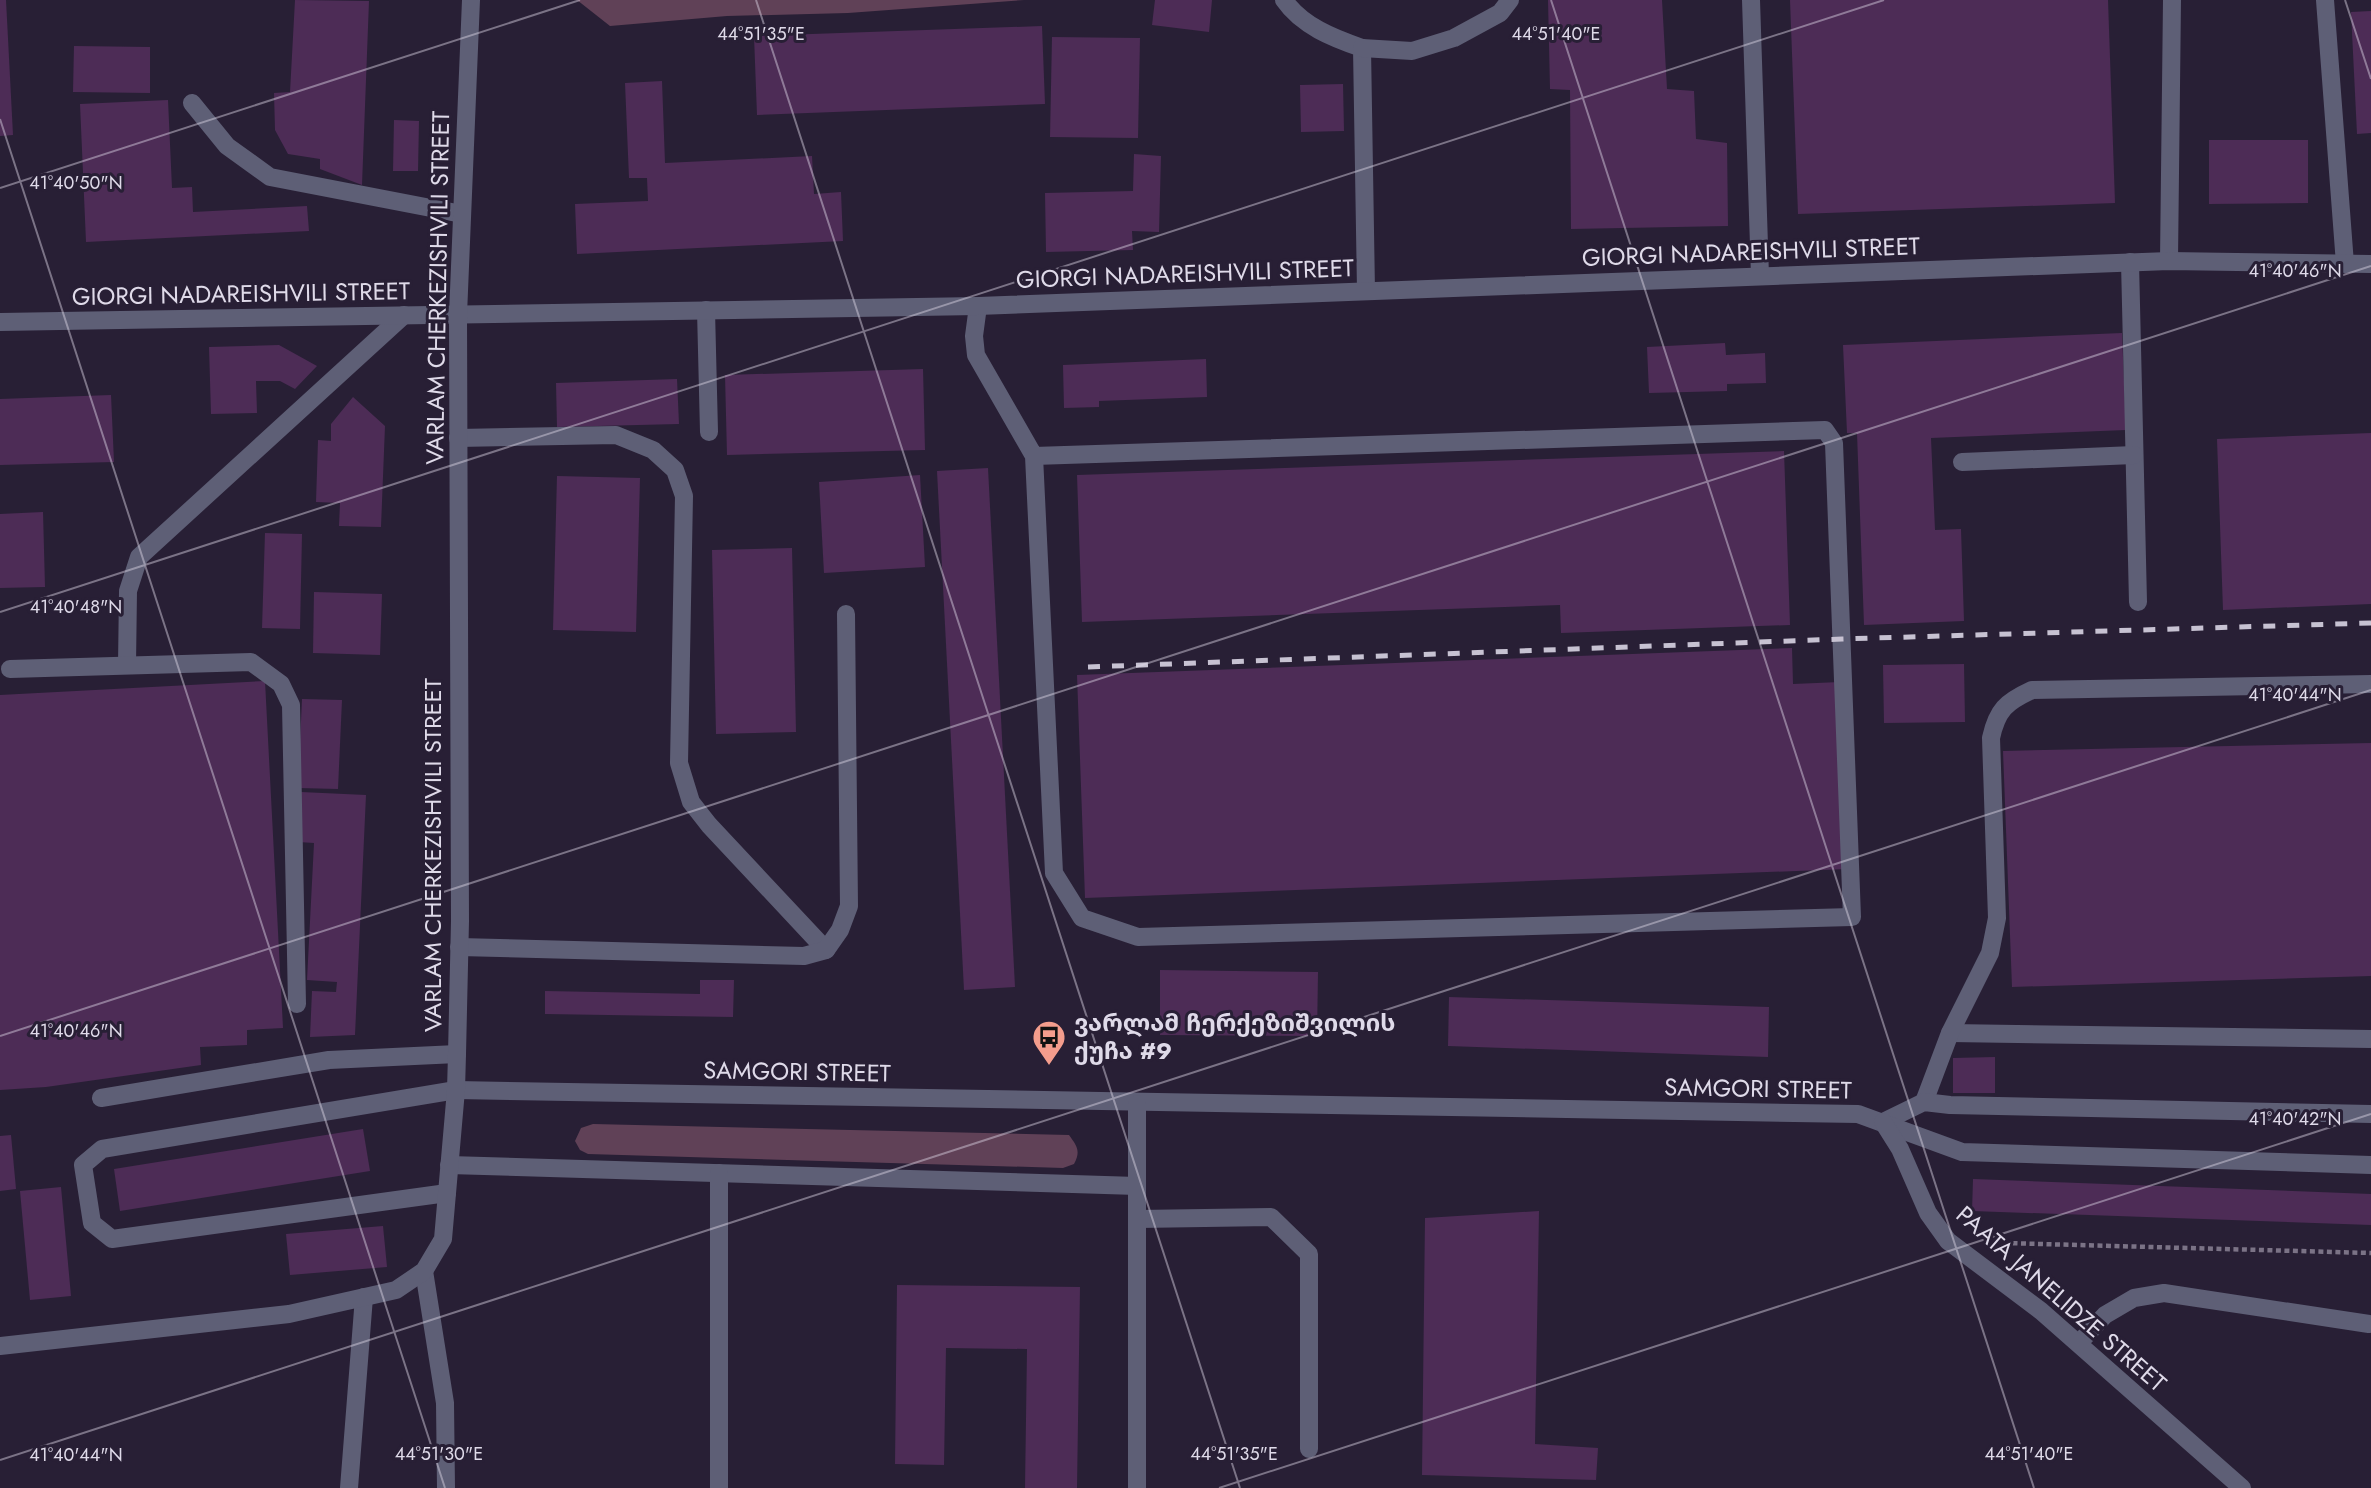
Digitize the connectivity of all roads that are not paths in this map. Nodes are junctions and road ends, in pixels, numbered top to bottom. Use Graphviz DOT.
graph roads {
  1 [pos="471,0"];
  2 [pos="1284,0"];
  3 [pos="1510,0"];
  4 [pos="1751,0"];
  5 [pos="2172,0"];
  6 [pos="2325,0"];
  7 [pos="1362,48"];
  8 [pos="192,103"];
  9 [pos="462,214"];
  10 [pos="2169,261"];
  11 [pos="2130,262"];
  12 [pos="2345,264"];
  13 [pos="2371,264"];
  14 [pos="1760,276"];
  15 [pos="1366,291"];
  16 [pos="978,306"];
  17 [pos="706,310"];
  18 [pos="404,315"];
  19 [pos="458,315"];
  20 [pos="0,322"];
  21 [pos="709,432"];
  22 [pos="458,438"];
  23 [pos="2134,455"];
  24 [pos="1034,456"];
  25 [pos="1962,462"];
  26 [pos="2138,602"];
  27 [pos="846,614"];
  28 [pos="127,665"];
  29 [pos="10,669"];
  30 [pos="2371,684"];
  31 [pos="459,947"];
  32 [pos="826,950"];
  33 [pos="297,1004"];
  34 [pos="1950,1033"];
  35 [pos="2371,1039"];
  36 [pos="457,1054"];
  37 [pos="456,1090"];
  38 [pos="100,1098"];
  39 [pos="1924,1102"];
  40 [pos="1137,1104"];
  41 [pos="2371,1114"];
  42 [pos="1883,1122"];
  43 [pos="449,1165"];
  44 [pos="2371,1165"];
  45 [pos="719,1173"];
  46 [pos="1137,1186"];
  47 [pos="447,1193"];
  48 [pos="1138,1219"];
  49 [pos="424,1271"];
  50 [pos="364,1297"];
  51 [pos="2369,1324"];
  52 [pos="2079,1343"];
  53 [pos="0,1346"];
  54 [pos="1309,1449"];
  55 [pos="349,1488"];
  56 [pos="446,1488"];
  57 [pos="719,1488"];
  58 [pos="1137,1488"];
  59 [pos="2242,1488"];
  1 -- 9 [label="street, VARLAM CHERKEZISHVILI STREET"];
  2 -- 7 [label="street"];
  3 -- 7 [label="street"];
  4 -- 14 [label="street"];
  5 -- 10 [label="street"];
  6 -- 12 [label="street"];
  7 -- 15 [label="street"];
  8 -- 9 [label="street"];
  9 -- 19 [label="street, VARLAM CHERKEZISHVILI STREET"];
  10 -- 11 [label="street, GIORGI NADAREISHVILI STREET"];
  10 -- 12 [label="street, GIORGI NADAREISHVILI STREET"];
  11 -- 14 [label="street, GIORGI NADAREISHVILI STREET"];
  11 -- 23 [label="street"];
  12 -- 13 [label="street, GIORGI NADAREISHVILI STREET"];
  14 -- 15 [label="street, GIORGI NADAREISHVILI STREET"];
  15 -- 16 [label="street, GIORGI NADAREISHVILI STREET"];
  16 -- 17 [label="street, GIORGI NADAREISHVILI STREET"];
  16 -- 24 [label="street"];
  17 -- 19 [label="street, GIORGI NADAREISHVILI STREET"];
  17 -- 21 [label="street"];
  18 -- 19 [label="street, GIORGI NADAREISHVILI STREET"];
  18 -- 20 [label="street, GIORGI NADAREISHVILI STREET"];
  18 -- 28 [label="street"];
  19 -- 22 [label="street, VARLAM CHERKEZISHVILI STREET"];
  22 -- 31 [label="street, VARLAM CHERKEZISHVILI STREET"];
  22 -- 32 [label="street"];
  23 -- 25 [label="street"];
  23 -- 26 [label="street"];
  24 -- 24 [label="street"];
  27 -- 32 [label="street"];
  28 -- 29 [label="street"];
  28 -- 33 [label="street"];
  30 -- 34 [label="street"];
  31 -- 32 [label="street"];
  31 -- 36 [label="street, VARLAM CHERKEZISHVILI STREET"];
  34 -- 35 [label="street"];
  34 -- 39 [label="street"];
  36 -- 37 [label="street, VARLAM CHERKEZISHVILI STREET"];
  36 -- 38 [label="street"];
  37 -- 40 [label="street, SAMGORI STREET"];
  37 -- 43 [label="street, VARLAM CHERKEZISHVILI STREET"];
  37 -- 47 [label="street, SAMGORI STREET"];
  39 -- 41 [label="street"];
  39 -- 42 [label="street"];
  40 -- 42 [label="street, SAMGORI STREET"];
  40 -- 46 [label="street"];
  42 -- 44 [label="street, SAMGORI STREET"];
  42 -- 52 [label="street, PAATA JANELIDZE STREET"];
  43 -- 45 [label="street"];
  43 -- 47 [label="street, VARLAM CHERKEZISHVILI STREET"];
  45 -- 46 [label="street"];
  45 -- 57 [label="street"];
  46 -- 48 [label="street"];
  47 -- 49 [label="street, VARLAM CHERKEZISHVILI STREET"];
  48 -- 54 [label="street"];
  48 -- 58 [label="street"];
  49 -- 50 [label="street, VARLAM CHERKEZISHVILI STREET"];
  49 -- 56 [label="street"];
  50 -- 53 [label="street, VARLAM CHERKEZISHVILI STREET"];
  50 -- 55 [label="street"];
  51 -- 52 [label="street"];
  52 -- 59 [label="street, PAATA JANELIDZE STREET"];
}
